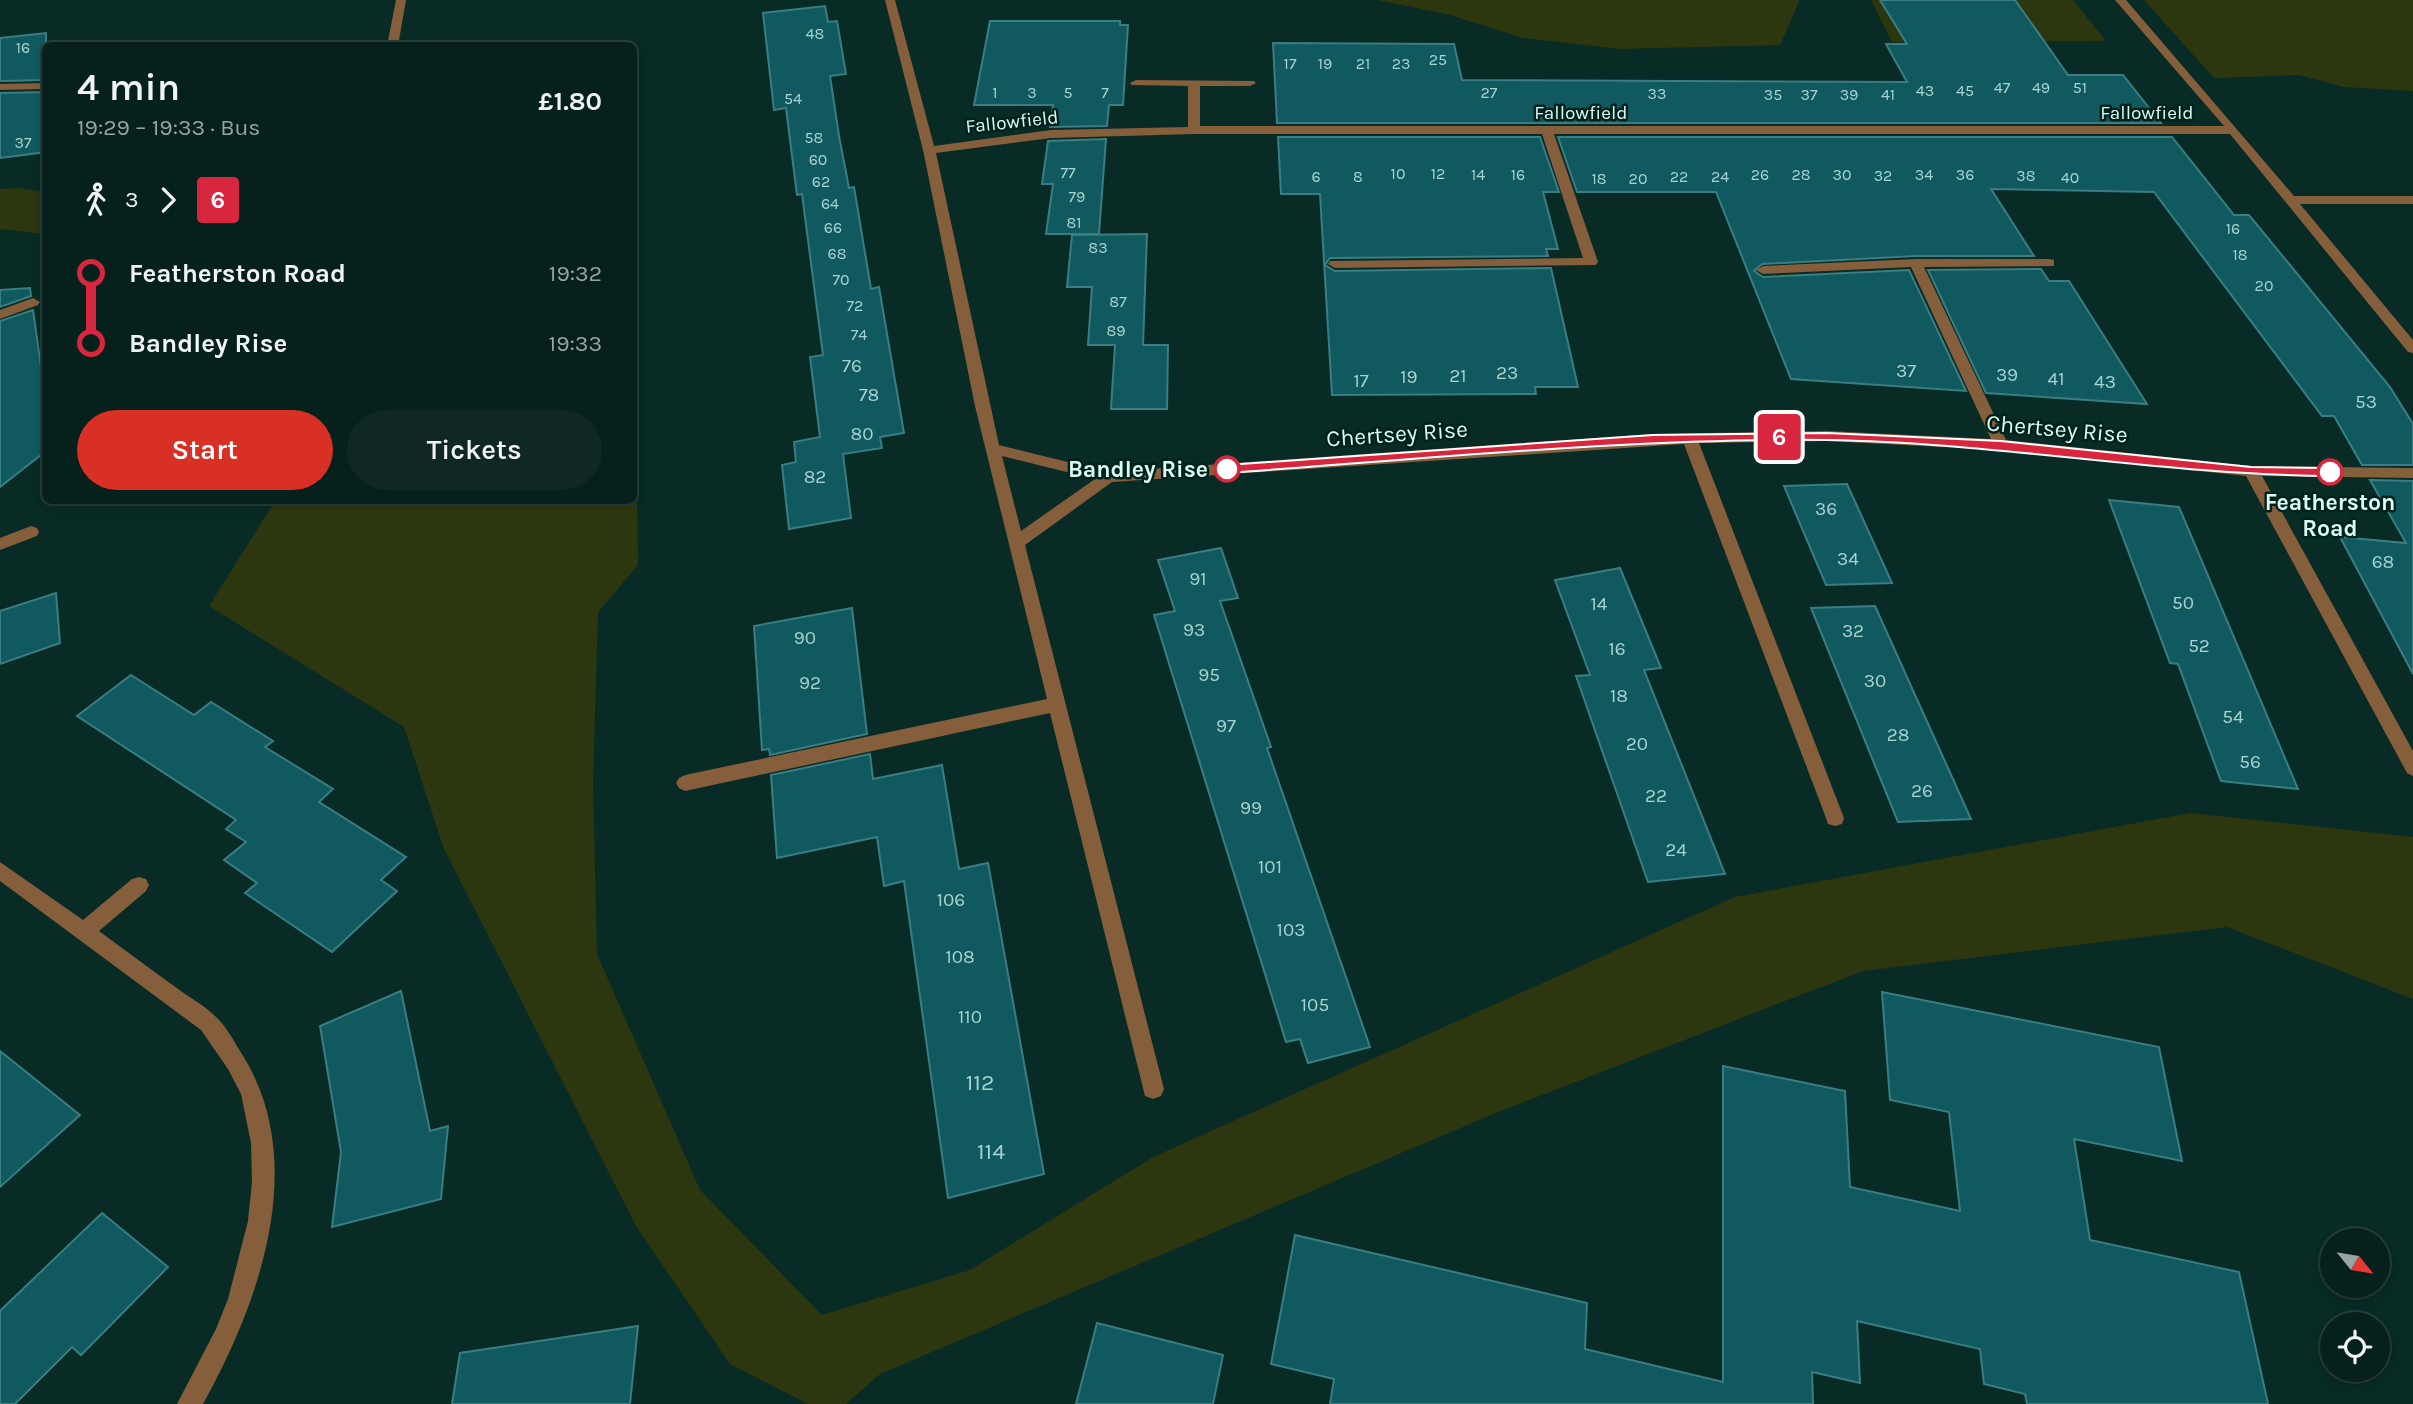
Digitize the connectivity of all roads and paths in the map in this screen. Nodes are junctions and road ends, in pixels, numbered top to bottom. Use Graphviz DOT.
graph roads {
  1 [pos="401,0"];
  2 [pos="890,0"];
  3 [pos="2120,0"];
  4 [pos="393,42"];
  5 [pos="1136,83"];
  6 [pos="1250,83"];
  7 [pos="1194,85"];
  8 [pos="42,86"];
  9 [pos="0,87"];
  10 [pos="1194,130"];
  11 [pos="2233,130"];
  12 [pos="1547,131"];
  13 [pos="929,150"];
  14 [pos="2291,200"];
  15 [pos="2413,200"];
  16 [pos="1916,263"];
  17 [pos="2049,263"];
  18 [pos="1335,264"];
  19 [pos="1763,270"];
  20 [pos="33,302"];
  21 [pos="0,315"];
  22 [pos="2413,349"];
  23 [pos="1689,438"];
  24 [pos="2001,445"];
  25 [pos="992,448"];
  26 [pos="2251,471"];
  27 [pos="2413,473"];
  28 [pos="1108,477"];
  29 [pos="31,532"];
  30 [pos="1017,542"];
  31 [pos="0,544"];
  32 [pos="1057,704"];
  33 [pos="2413,768"];
  34 [pos="685,783"];
  35 [pos="1835,818"];
  36 [pos="8,876"];
  37 [pos="139,885"];
  38 [pos="82,933"];
  39 [pos="1153,1089"];
  40 [pos="189,1404"];
  1 -- 4 [label="street"];
  2 -- 13 [label="street"];
  3 -- 11 [label="street"];
  5 -- 7 [label="street"];
  6 -- 7 [label="street"];
  7 -- 10 [label="street"];
  8 -- 9 [label="street"];
  10 -- 12 [label="street, Fallowfield"];
  10 -- 13 [label="street, Fallowfield"];
  11 -- 12 [label="street, Fallowfield"];
  11 -- 14 [label="street"];
  12 -- 18 [label="street"];
  13 -- 25 [label="street"];
  14 -- 15 [label="street"];
  14 -- 22 [label="street"];
  16 -- 17 [label="street"];
  16 -- 19 [label="street"];
  16 -- 24 [label="street"];
  20 -- 21 [label="street"];
  23 -- 24 [label="street, Chertsey Rise"];
  23 -- 28 [label="street, Chertsey Rise"];
  23 -- 35 [label="street"];
  24 -- 26 [label="street, Chertsey Rise"];
  25 -- 28 [label="street, Chertsey Rise"];
  25 -- 30 [label="street"];
  26 -- 27 [label="street, Chertsey Rise"];
  26 -- 33 [label="street"];
  28 -- 30 [label="street"];
  29 -- 31 [label="street"];
  30 -- 32 [label="street"];
  32 -- 34 [label="street"];
  32 -- 39 [label="street"];
  36 -- 38 [label="street"];
  37 -- 38 [label="street"];
  38 -- 40 [label="street"];
}
